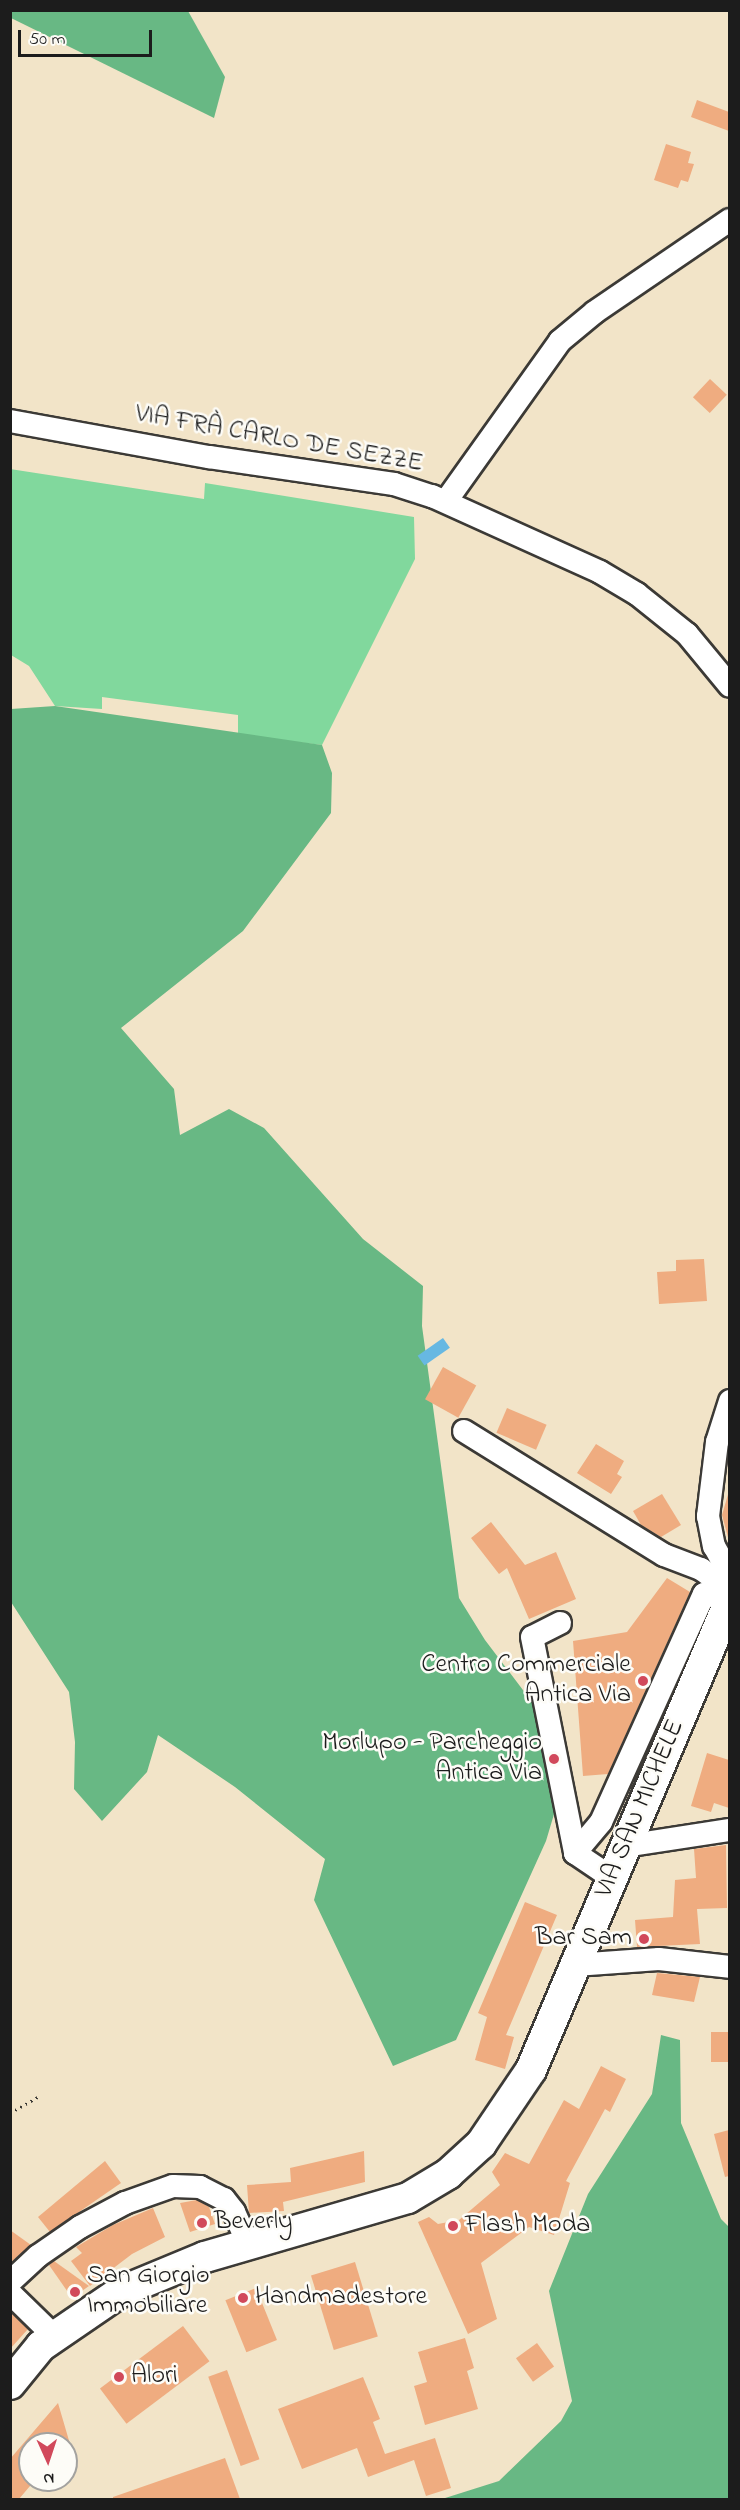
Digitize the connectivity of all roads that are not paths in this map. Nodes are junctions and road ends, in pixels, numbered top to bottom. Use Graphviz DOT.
graph roads {
  1 [pos="729,220"];
  2 [pos="10,421"];
  3 [pos="446,501"];
  4 [pos="729,686"];
  5 [pos="729,1401"];
  6 [pos="464,1431"];
  7 [pos="729,1575"];
  8 [pos="729,1590"];
  9 [pos="729,1600"];
  10 [pos="560,1623"];
  11 [pos="729,1830"];
  12 [pos="625,1846"];
  13 [pos="575,1853"];
  14 [pos="612,1878"];
  15 [pos="575,1965"];
  16 [pos="729,1966"];
  17 [pos="248,2244"];
  18 [pos="10,2282"];
  19 [pos="10,2293"];
  20 [pos="54,2336"];
  21 [pos="12,2380"];
  1 -- 3 [label="street"];
  2 -- 3 [label="street, VIA FRÀ CARLO DE SEZZE"];
  3 -- 4 [label="street, VIA FRÀ CARLO DE SEZZE"];
  5 -- 7 [label="street"];
  6 -- 8 [label="street"];
  9 -- 12 [label="main road, VIA SAN MICHELE"];
  9 -- 13 [label="street"];
  10 -- 13 [label="street"];
  11 -- 12 [label="street"];
  12 -- 14 [label="main road, VIA SAN MICHELE"];
  13 -- 14 [label="street"];
  14 -- 15 [label="main road, VIA SAN MICHELE"];
  15 -- 16 [label="street"];
  15 -- 17 [label="main road, VIA SAN MICHELE"];
  17 -- 18 [label="street"];
  17 -- 20 [label="main road, VIA SAN MICHELE"];
  19 -- 20 [label="street"];
  20 -- 21 [label="main road, VIA SAN MICHELE"];
}
